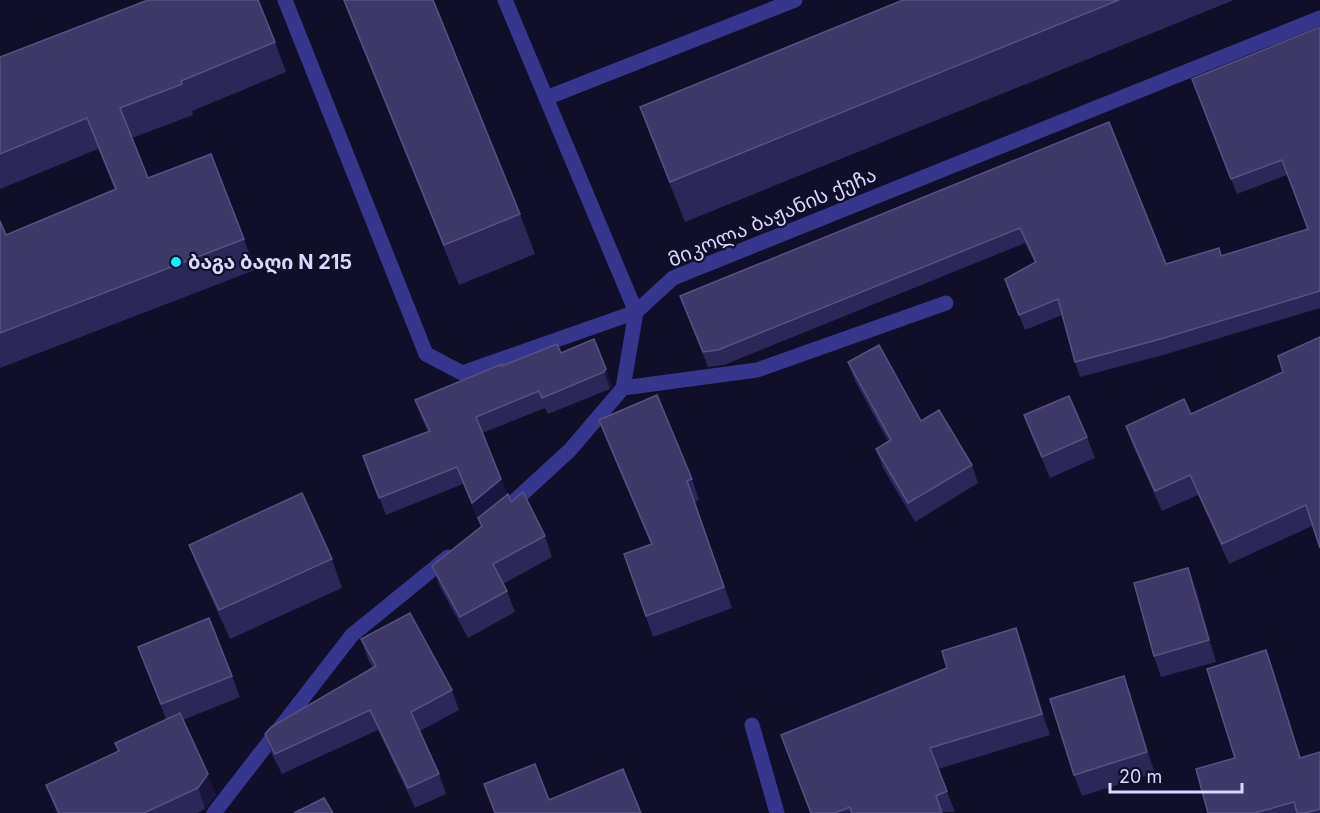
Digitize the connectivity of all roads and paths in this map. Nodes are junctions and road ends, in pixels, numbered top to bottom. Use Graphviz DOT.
graph roads {
  1 [pos="285,0"];
  2 [pos="505,0"];
  3 [pos="795,0"];
  4 [pos="1320,18"];
  5 [pos="546,98"];
  6 [pos="946,303"];
  7 [pos="636,312"];
  8 [pos="623,388"];
  9 [pos="499,515"];
  10 [pos="462,545"];
  11 [pos="752,725"];
  12 [pos="214,813"];
  13 [pos="777,813"];
  1 -- 7 [label="street"];
  2 -- 5 [label="street"];
  3 -- 5 [label="street"];
  4 -- 7 [label="street, მიკოლა ბაჟანის ქუჩა"];
  5 -- 7 [label="street"];
  6 -- 8 [label="street"];
  7 -- 8 [label="street"];
  8 -- 9 [label="street"];
  10 -- 12 [label="street"];
  11 -- 13 [label="street"];
}
